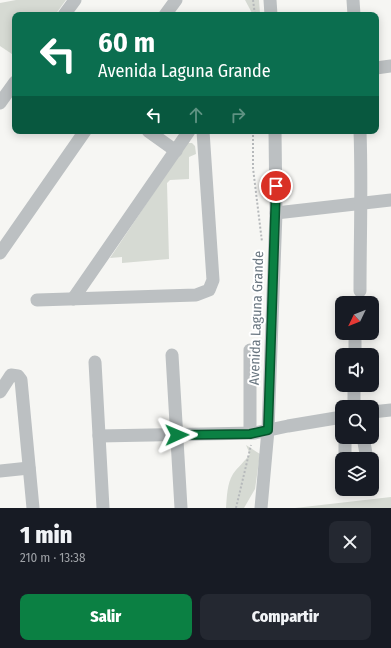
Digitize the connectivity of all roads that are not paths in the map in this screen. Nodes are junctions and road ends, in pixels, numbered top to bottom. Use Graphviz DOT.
graph roads {
  1 [pos="74,0"];
  2 [pos="176,0"];
  3 [pos="270,0"];
  4 [pos="353,0"];
  5 [pos="66,12"];
  6 [pos="167,12"];
  7 [pos="271,12"];
  8 [pos="354,12"];
  9 [pos="391,66"];
  10 [pos="379,68"];
  11 [pos="12,86"];
  12 [pos="0,103"];
  13 [pos="83,134"];
  14 [pos="152,134"];
  15 [pos="275,134"];
  16 [pos="360,134"];
  17 [pos="186,135"];
  18 [pos="204,136"];
  19 [pos="176,151"];
  20 [pos="391,200"];
  21 [pos="361,203"];
  22 [pos="276,213"];
  23 [pos="0,253"];
  24 [pos="360,291"];
  25 [pos="73,299"];
  26 [pos="37,300"];
  27 [pos="355,341"];
  28 [pos="354,348"];
  29 [pos="250,350"];
  30 [pos="172,355"];
  31 [pos="95,362"];
  32 [pos="0,392"];
  33 [pos="391,410"];
  34 [pos="379,411"];
  35 [pos="335,418"];
  36 [pos="258,432"];
  37 [pos="177,435"];
  38 [pos="99,436"];
  39 [pos="29,468"];
  40 [pos="0,471"];
  41 [pos="260,507"];
  42 [pos="33,508"];
  43 [pos="103,508"];
  44 [pos="181,508"];
  1 -- 5 [label="street"];
  2 -- 6 [label="street"];
  3 -- 7 [label="street"];
  4 -- 8 [label="street"];
  9 -- 10 [label="street"];
  11 -- 12 [label="street"];
  13 -- 23 [label="street"];
  14 -- 19 [label="street"];
  15 -- 22 [label="street, Avenida Laguna Grande"];
  16 -- 21 [label="street"];
  17 -- 18 [label="street"];
  17 -- 19 [label="street"];
  18 -- 25 [label="street"];
  19 -- 25 [label="street"];
  20 -- 21 [label="street"];
  21 -- 22 [label="street"];
  21 -- 24 [label="street"];
  22 -- 36 [label="street, Avenida Laguna Grande"];
  25 -- 26 [label="street"];
  27 -- 28 [label="street"];
  29 -- 36 [label="street, Avenida Laguna Grande"];
  30 -- 37 [label="street"];
  31 -- 38 [label="street"];
  32 -- 39 [label="street"];
  33 -- 34 [label="street"];
  35 -- 36 [label="street"];
  36 -- 37 [label="street"];
  36 -- 41 [label="street, Avenida Laguna Grande"];
  37 -- 38 [label="street"];
  37 -- 44 [label="street"];
  38 -- 43 [label="street"];
  39 -- 40 [label="street"];
  39 -- 42 [label="street"];
}
